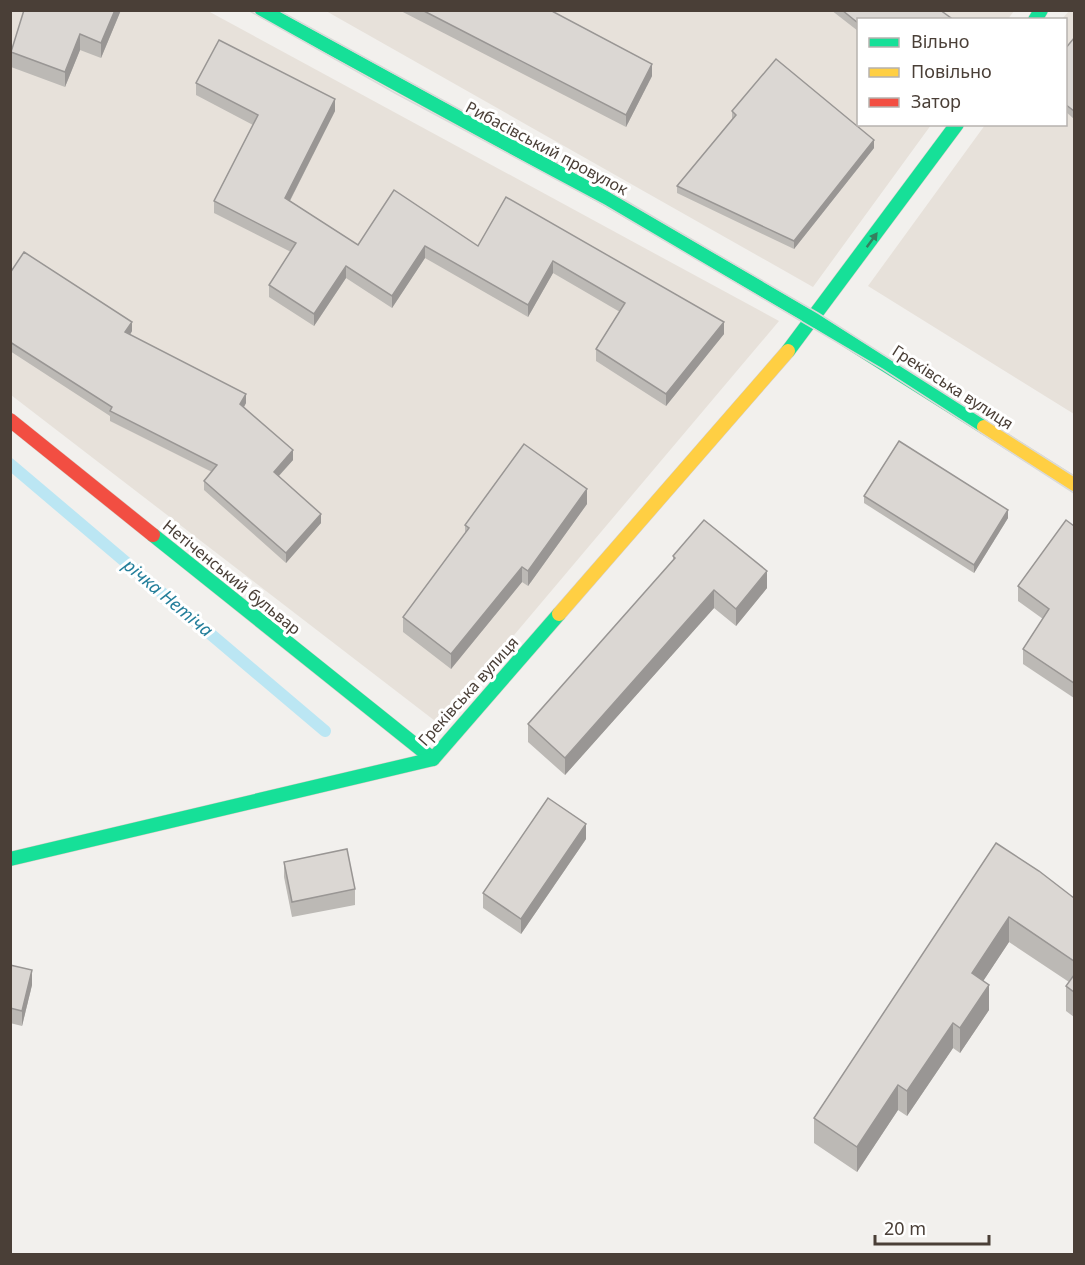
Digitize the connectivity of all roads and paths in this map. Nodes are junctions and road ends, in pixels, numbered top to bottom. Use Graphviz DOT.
graph roads {
  1 [pos="262,10"];
  2 [pos="956,126"];
  3 [pos="813,319"];
  4 [pos="10,420"];
  5 [pos="1074,484"];
  6 [pos="433,759"];
  7 [pos="10,859"];
  1 -- 3 [label="street, Рибасівський провулок"];
  3 -- 2 [label="street, Греківська вулиця, one-way"];
  3 -- 5 [label="street, Греківська вулиця"];
  3 -- 6 [label="street, Греківська вулиця"];
  4 -- 6 [label="street, Нетіченський бульвар"];
  6 -- 7 [label="street, Греківська вулиця"];
}
